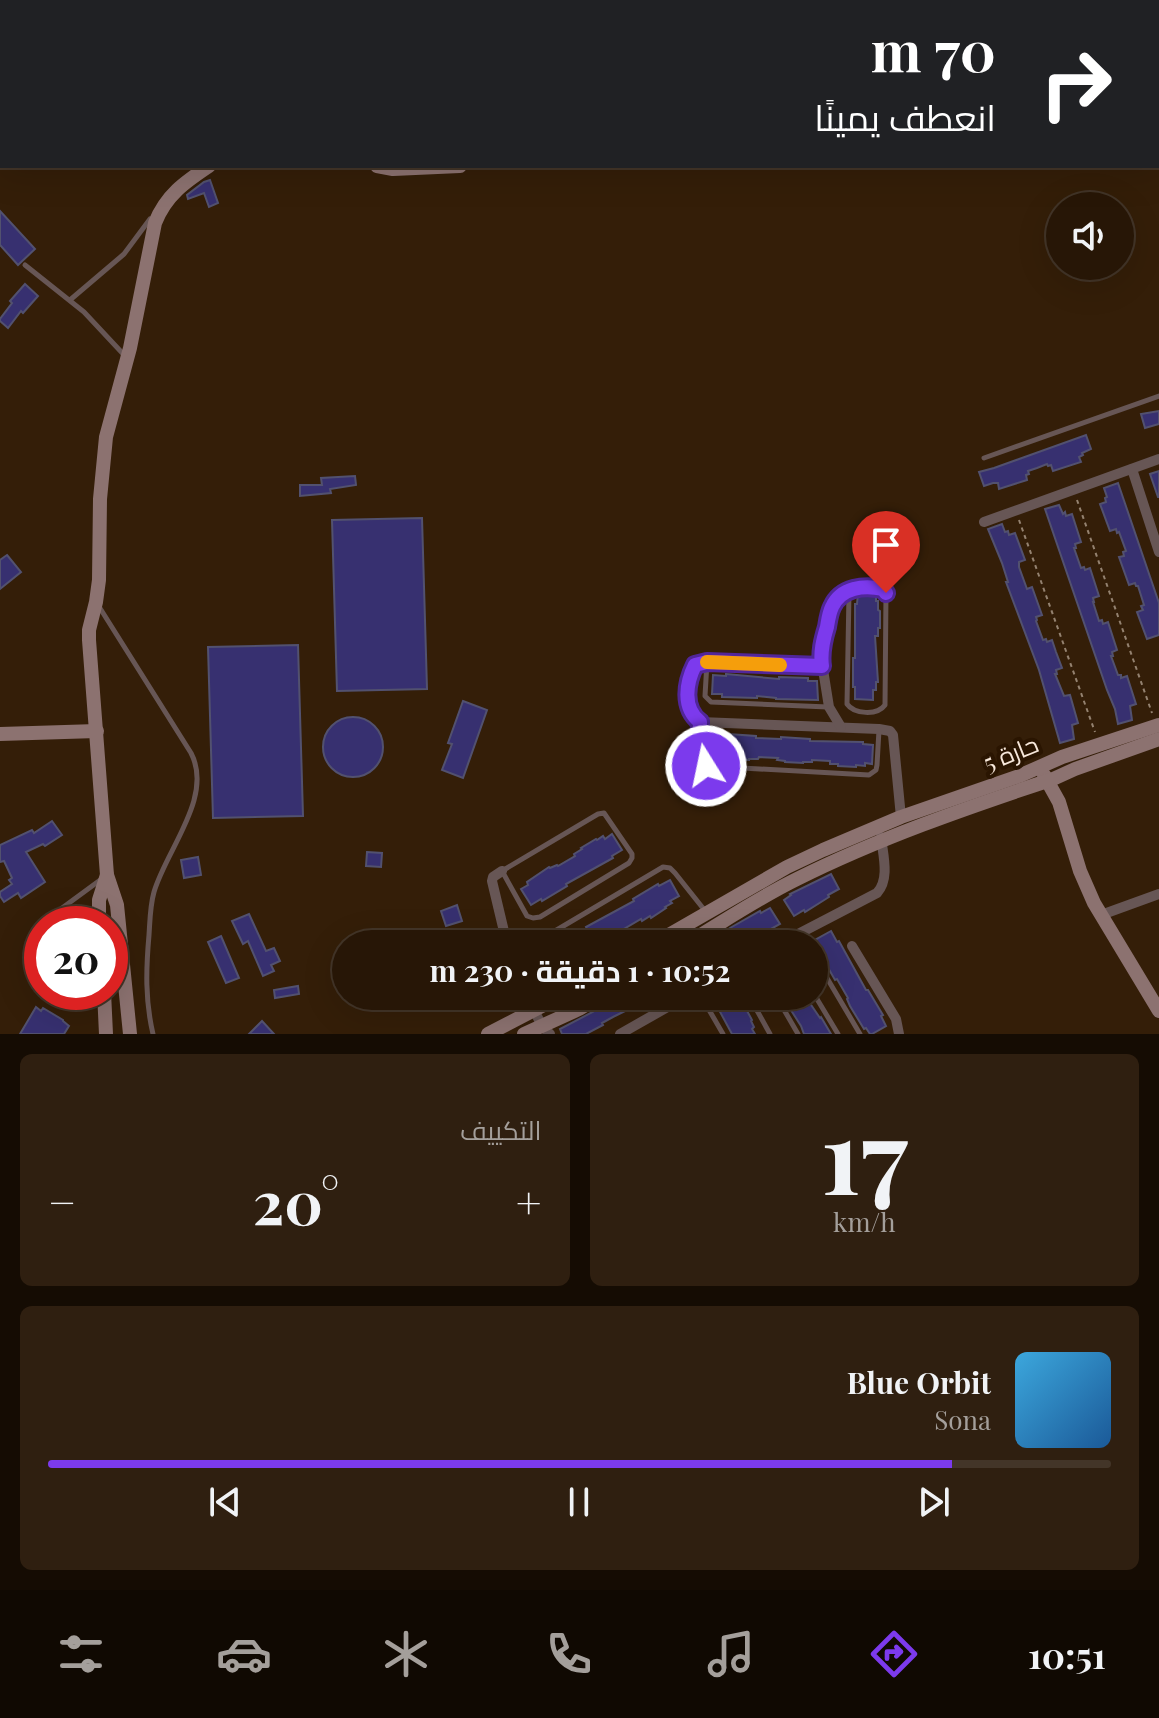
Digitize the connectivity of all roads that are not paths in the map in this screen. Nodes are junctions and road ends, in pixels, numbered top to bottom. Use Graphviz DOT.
graph roads {
  1 [pos="206,168"];
  2 [pos="388,168"];
  3 [pos="415,168"];
  4 [pos="159,213"];
  5 [pos="25,265"];
  6 [pos="70,300"];
  7 [pos="127,358"];
  8 [pos="1159,396"];
  9 [pos="984,458"];
  10 [pos="1159,459"];
  11 [pos="1132,469"];
  12 [pos="984,522"];
  13 [pos="1159,552"];
  14 [pos="851,589"];
  15 [pos="96,602"];
  16 [pos="707,662"];
  17 [pos="822,666"];
  18 [pos="829,707"];
  19 [pos="700,722"];
  20 [pos="841,727"];
  21 [pos="879,729"];
  22 [pos="1158,730"];
  23 [pos="97,731"];
  24 [pos="0,734"];
  25 [pos="1049,763"];
  26 [pos="1053,778"];
  27 [pos="901,817"];
  28 [pos="881,833"];
  29 [pos="502,871"];
  30 [pos="107,875"];
  31 [pos="1159,894"];
  32 [pos="65,906"];
  33 [pos="99,906"];
  34 [pos="707,914"];
  35 [pos="1101,915"];
  36 [pos="504,930"];
  37 [pos="557,930"];
  38 [pos="678,930"];
  39 [pos="709,930"];
  40 [pos="804,930"];
  41 [pos="852,946"];
  42 [pos="828,980"];
  43 [pos="105,1010"];
  44 [pos="578,1010"];
  45 [pos="662,1010"];
  46 [pos="709,1010"];
  47 [pos="757,1010"];
  48 [pos="784,1010"];
  49 [pos="824,1010"];
  50 [pos="533,1011"];
  51 [pos="1159,1011"];
  52 [pos="128,1017"];
  53 [pos="106,1018"];
  54 [pos="546,1030"];
  55 [pos="106,1034"];
  56 [pos="130,1034"];
  57 [pos="153,1034"];
  58 [pos="488,1034"];
  59 [pos="524,1034"];
  60 [pos="620,1034"];
  61 [pos="723,1034"];
  62 [pos="770,1034"];
  63 [pos="798,1034"];
  64 [pos="838,1034"];
  65 [pos="860,1034"];
  66 [pos="899,1034"];
  1 -- 4 [label="street"];
  2 -- 3 [label="street"];
  4 -- 6 [label="lane"];
  4 -- 7 [label="street"];
  5 -- 6 [label="lane"];
  6 -- 7 [label="lane"];
  7 -- 15 [label="street"];
  8 -- 9 [label="lane"];
  10 -- 11 [label="street"];
  11 -- 12 [label="street"];
  11 -- 13 [label="street"];
  14 -- 14 [label="lane"];
  14 -- 17 [label="street"];
  15 -- 23 [label="street"];
  15 -- 57 [label="lane"];
  16 -- 17 [label="street"];
  16 -- 18 [label="lane"];
  16 -- 19 [label="street"];
  17 -- 18 [label="street"];
  18 -- 20 [label="street"];
  19 -- 20 [label="street"];
  19 -- 21 [label="lane"];
  20 -- 21 [label="street"];
  21 -- 27 [label="street"];
  22 -- 25 [label="street, حارة 5"];
  22 -- 26 [label="street, حارة 5"];
  23 -- 24 [label="street"];
  23 -- 30 [label="street"];
  25 -- 26 [label="street"];
  25 -- 27 [label="street, حارة 5"];
  26 -- 28 [label="street, حارة 5"];
  26 -- 35 [label="street"];
  27 -- 28 [label="street, حارة 5"];
  28 -- 34 [label="street"];
  28 -- 39 [label="street"];
  28 -- 40 [label="street"];
  29 -- 29 [label="lane"];
  29 -- 36 [label="street"];
  30 -- 32 [label="lane"];
  30 -- 33 [label="street"];
  30 -- 52 [label="street"];
  31 -- 35 [label="street"];
  34 -- 37 [label="lane"];
  34 -- 38 [label="street"];
  35 -- 51 [label="street"];
  41 -- 66 [label="street"];
  42 -- 65 [label="lane"];
  43 -- 53 [label="street"];
  44 -- 54 [label="street"];
  45 -- 60 [label="street"];
  46 -- 61 [label="lane"];
  47 -- 62 [label="lane"];
  48 -- 63 [label="lane"];
  49 -- 64 [label="lane"];
  50 -- 54 [label="street"];
  50 -- 58 [label="street"];
  52 -- 53 [label="street"];
  52 -- 56 [label="street"];
  53 -- 55 [label="street"];
  54 -- 59 [label="street"];
}
